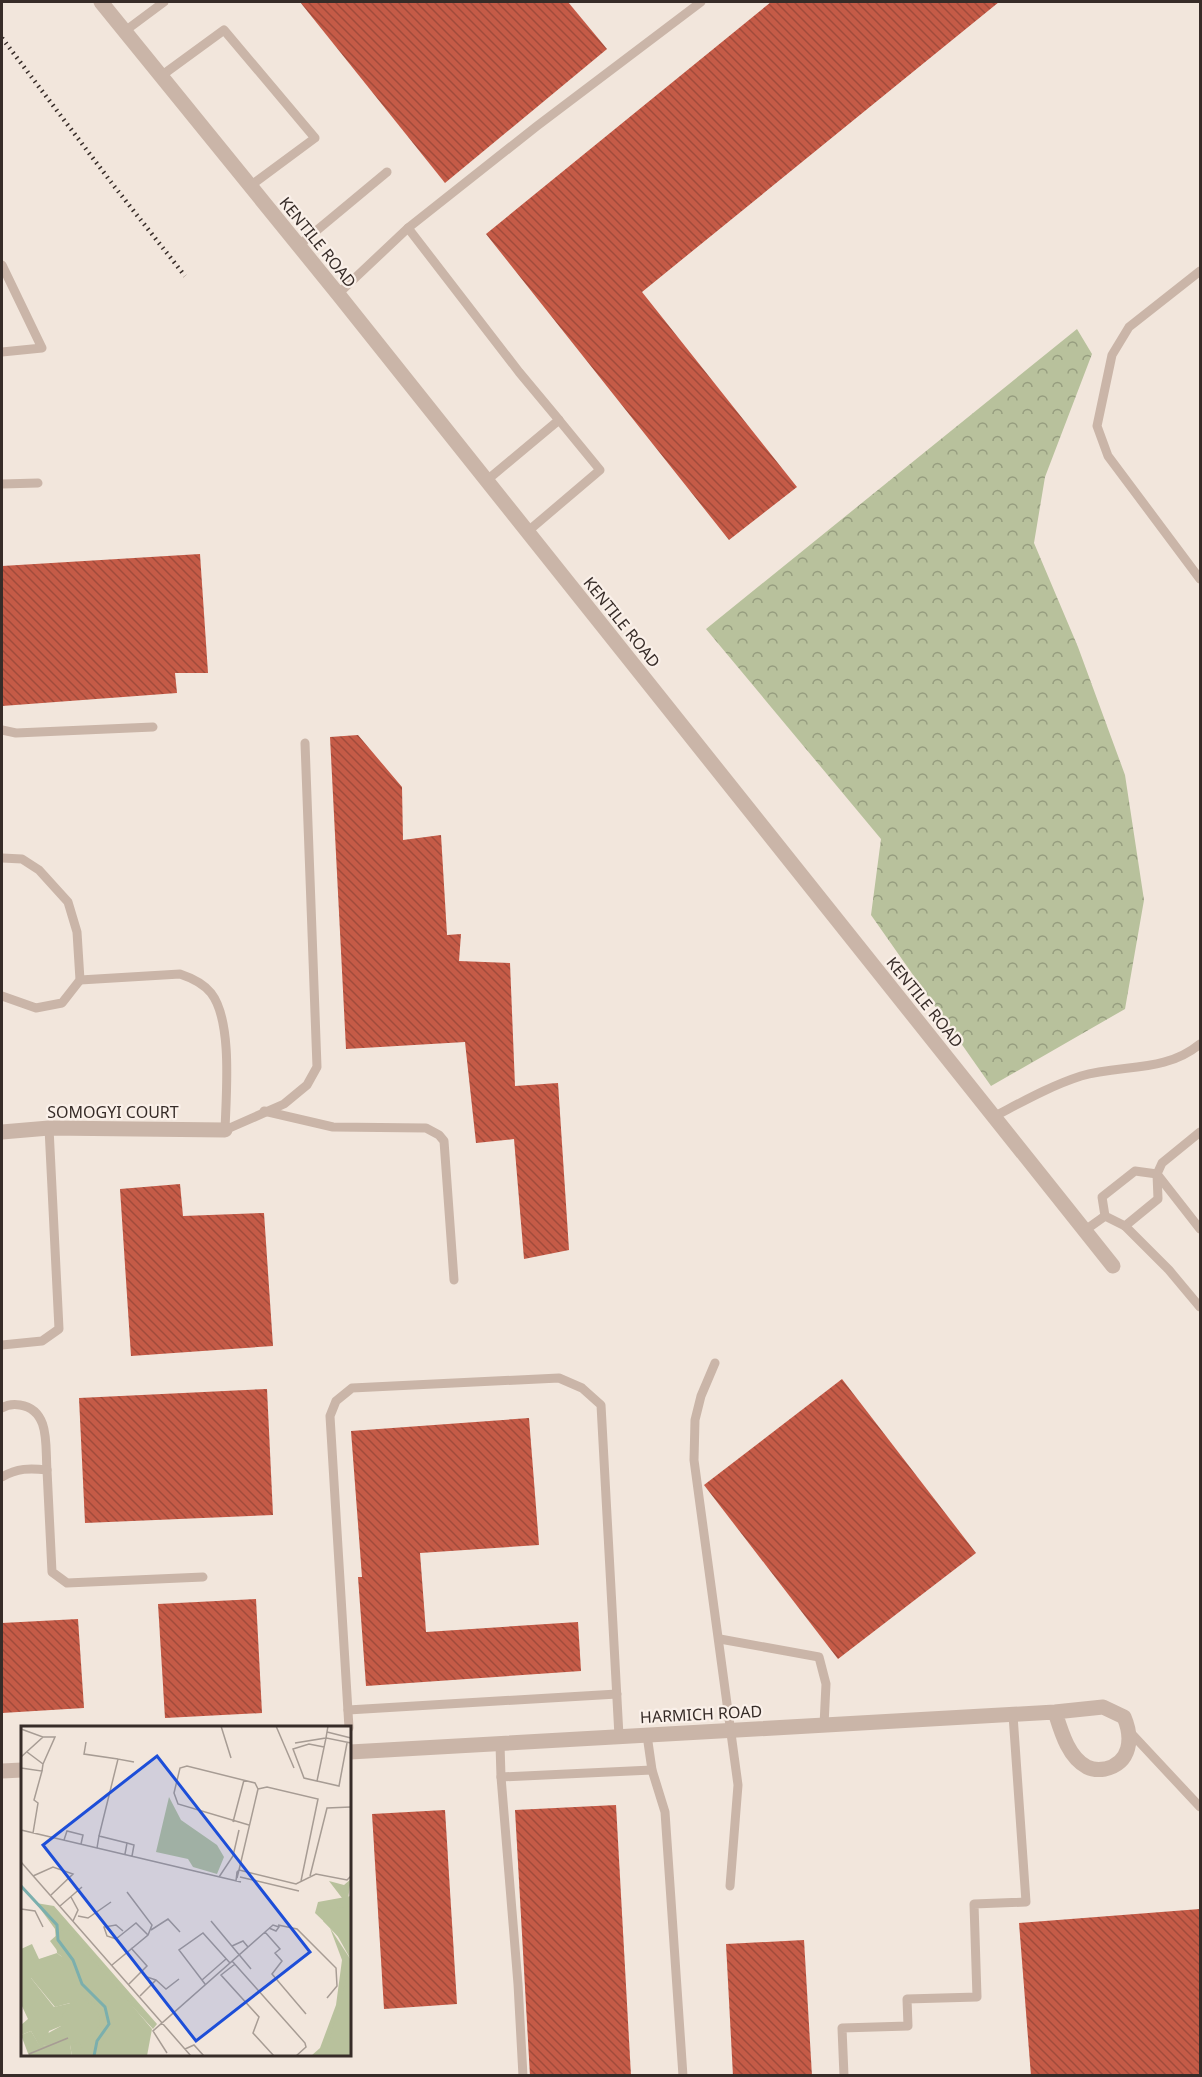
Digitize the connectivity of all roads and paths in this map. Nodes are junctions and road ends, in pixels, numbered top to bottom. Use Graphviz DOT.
graph roads {
  1 [pos="101,2"];
  2 [pos="164,2"];
  3 [pos="701,2"];
  4 [pos="125,31"];
  5 [pos="161,76"];
  6 [pos="387,172"];
  7 [pos="250,186"];
  8 [pos="408,228"];
  9 [pos="298,246"];
  10 [pos="2,265"];
  11 [pos="1200,271"];
  12 [pos="338,294"];
  13 [pos="2,352"];
  14 [pos="560,420"];
  15 [pos="486,481"];
  16 [pos="38,483"];
  17 [pos="2,484"];
  18 [pos="527,532"];
  19 [pos="1200,579"];
  20 [pos="153,727"];
  21 [pos="2,730"];
  22 [pos="305,743"];
  23 [pos="2,858"];
  24 [pos="80,980"];
  25 [pos="2,996"];
  26 [pos="1200,1044"];
  27 [pos="264,1112"];
  28 [pos="993,1117"];
  29 [pos="49,1128"];
  30 [pos="225,1130"];
  31 [pos="2,1132"];
  32 [pos="1200,1132"];
  33 [pos="1157,1174"];
  34 [pos="1104,1216"];
  35 [pos="1125,1226"];
  36 [pos="1200,1229"];
  37 [pos="1084,1231"];
  38 [pos="1113,1266"];
  39 [pos="453,1280"];
  40 [pos="1200,1307"];
  41 [pos="2,1345"];
  42 [pos="715,1363"];
  43 [pos="2,1408"];
  44 [pos="47,1470"];
  45 [pos="2,1477"];
  46 [pos="203,1577"];
  47 [pos="720,1639"];
  48 [pos="616,1694"];
  49 [pos="348,1710"];
  50 [pos="1055,1712"];
  51 [pos="1013,1714"];
  52 [pos="824,1725"];
  53 [pos="349,1726"];
  54 [pos="732,1731"];
  55 [pos="1130,1731"];
  56 [pos="619,1736"];
  57 [pos="647,1736"];
  58 [pos="500,1744"];
  59 [pos="351,1752"];
  60 [pos="21,1770"];
  61 [pos="652,1770"];
  62 [pos="2,1771"];
  63 [pos="501,1777"];
  64 [pos="1200,1807"];
  65 [pos="730,1886"];
  66 [pos="523,2076"];
  67 [pos="683,2076"];
  68 [pos="844,2076"];
  1 -- 4 [label="street, KENTILE ROAD"];
  2 -- 4 [label="lane"];
  3 -- 8 [label="lane"];
  4 -- 5 [label="street, KENTILE ROAD"];
  5 -- 7 [label="street, KENTILE ROAD"];
  5 -- 7 [label="lane"];
  6 -- 9 [label="lane"];
  7 -- 9 [label="street, KENTILE ROAD"];
  8 -- 12 [label="lane"];
  8 -- 14 [label="lane"];
  9 -- 12 [label="street, KENTILE ROAD"];
  10 -- 13 [label="lane"];
  11 -- 19 [label="lane"];
  12 -- 15 [label="street, KENTILE ROAD"];
  14 -- 15 [label="lane"];
  14 -- 18 [label="lane"];
  15 -- 18 [label="street, KENTILE ROAD"];
  16 -- 17 [label="lane"];
  18 -- 28 [label="street, KENTILE ROAD"];
  20 -- 21 [label="lane"];
  22 -- 27 [label="lane"];
  23 -- 24 [label="lane"];
  24 -- 25 [label="lane"];
  24 -- 30 [label="lane"];
  26 -- 28 [label="lane"];
  27 -- 30 [label="lane"];
  27 -- 39 [label="lane"];
  28 -- 37 [label="street, KENTILE ROAD"];
  29 -- 30 [label="street, SOMOGYI COURT"];
  29 -- 31 [label="street, SOMOGYI COURT"];
  29 -- 41 [label="lane"];
  32 -- 33 [label="lane"];
  33 -- 34 [label="lane"];
  33 -- 35 [label="lane"];
  33 -- 36 [label="lane"];
  34 -- 35 [label="lane"];
  34 -- 37 [label="lane"];
  35 -- 40 [label="lane"];
  37 -- 38 [label="street, KENTILE ROAD"];
  42 -- 47 [label="lane"];
  43 -- 44 [label="lane"];
  44 -- 45 [label="lane"];
  44 -- 46 [label="lane"];
  47 -- 52 [label="lane"];
  47 -- 54 [label="lane"];
  48 -- 49 [label="lane"];
  48 -- 49 [label="lane"];
  48 -- 56 [label="lane"];
  49 -- 53 [label="lane"];
  50 -- 51 [label="street, HARMICH ROAD"];
  50 -- 55 [label="street, HARMICH ROAD"];
  50 -- 55 [label="street"];
  51 -- 52 [label="street, HARMICH ROAD"];
  51 -- 68 [label="lane"];
  52 -- 54 [label="street, HARMICH ROAD"];
  54 -- 57 [label="street, HARMICH ROAD"];
  54 -- 65 [label="lane"];
  55 -- 64 [label="lane"];
  56 -- 57 [label="street, HARMICH ROAD"];
  56 -- 58 [label="street, HARMICH ROAD"];
  57 -- 61 [label="lane"];
  58 -- 59 [label="street, HARMICH ROAD"];
  58 -- 63 [label="lane"];
  60 -- 62 [label="street"];
  61 -- 63 [label="lane"];
  61 -- 67 [label="lane"];
  63 -- 66 [label="lane"];
}
